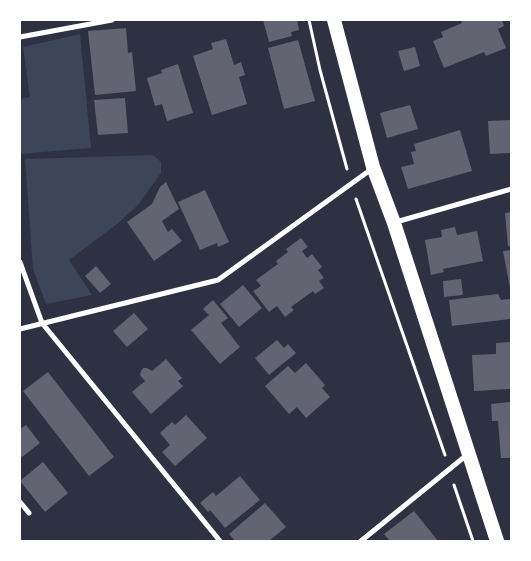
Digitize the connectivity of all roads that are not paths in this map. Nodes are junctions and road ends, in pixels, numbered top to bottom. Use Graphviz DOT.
graph roads {
  1 [pos="112,20"];
  2 [pos="334,20"];
  3 [pos="20,37"];
  4 [pos="374,167"];
  5 [pos="511,190"];
  6 [pos="394,223"];
  7 [pos="20,262"];
  8 [pos="42,323"];
  9 [pos="20,329"];
  10 [pos="469,454"];
  11 [pos="20,502"];
  12 [pos="29,513"];
  13 [pos="220,541"];
  14 [pos="361,541"];
  15 [pos="497,541"];
  1 -- 3 [label="street"];
  2 -- 4 [label="highway"];
  4 -- 6 [label="highway"];
  4 -- 8 [label="street"];
  5 -- 6 [label="street"];
  6 -- 10 [label="highway"];
  7 -- 8 [label="street"];
  8 -- 9 [label="street"];
  8 -- 13 [label="street"];
  10 -- 14 [label="street"];
  10 -- 15 [label="highway"];
  11 -- 12 [label="street"];
}
